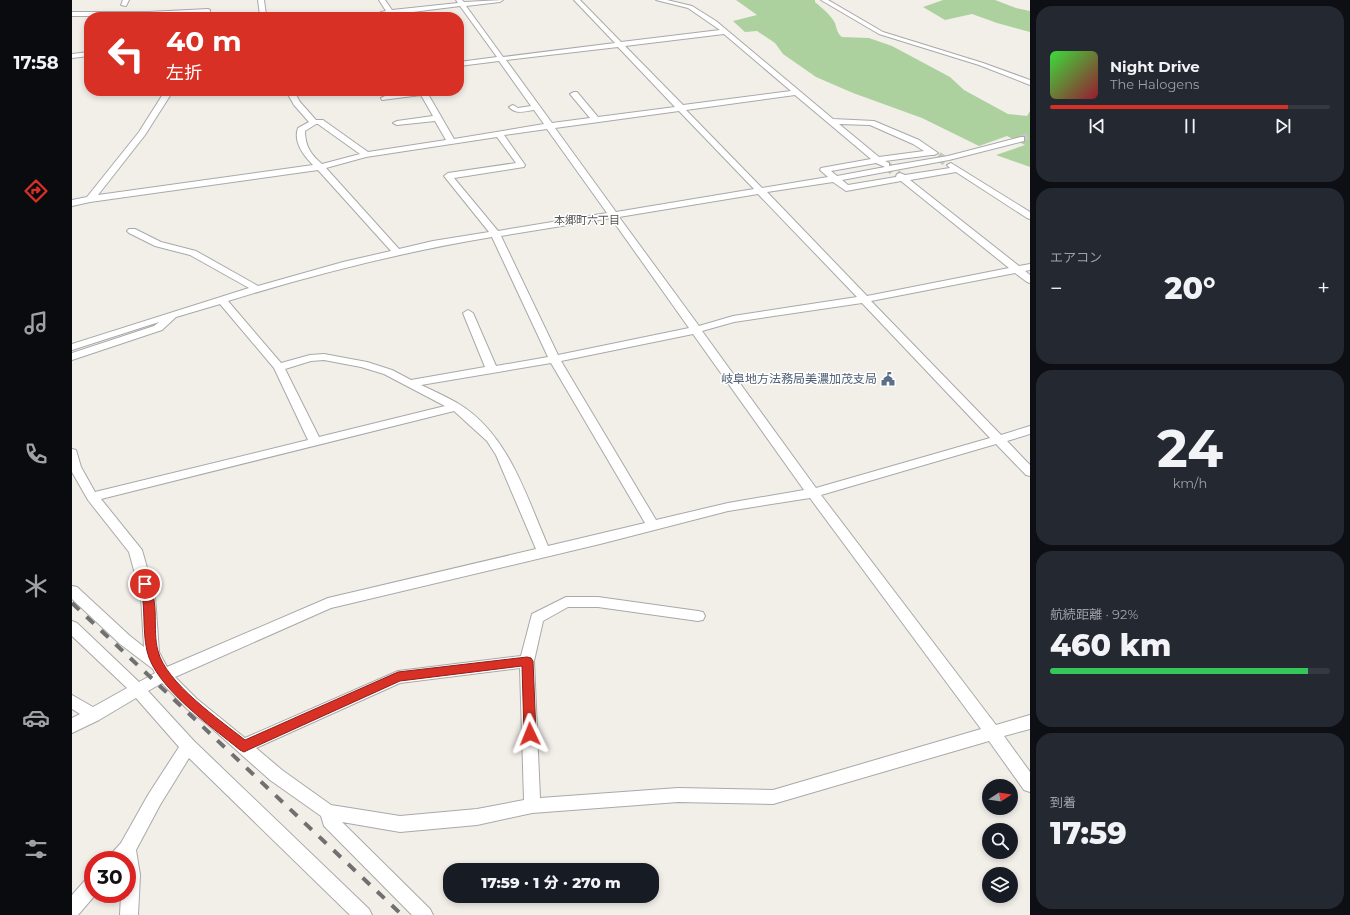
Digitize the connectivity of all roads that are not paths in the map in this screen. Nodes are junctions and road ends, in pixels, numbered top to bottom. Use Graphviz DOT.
graph roads {
  1 [pos="261,0"];
  2 [pos="382,0"];
  3 [pos="500,0"];
  4 [pos="577,0"];
  5 [pos="659,0"];
  6 [pos="824,0"];
  7 [pos="460,2"];
  8 [pos="208,11"];
  9 [pos="118,12"];
  10 [pos="263,12"];
  11 [pos="390,12"];
  12 [pos="84,13"];
  13 [pos="72,14"];
  14 [pos="724,32"];
  15 [pos="620,45"];
  16 [pos="84,55"];
  17 [pos="72,56"];
  18 [pos="501,58"];
  19 [pos="464,63"];
  20 [pos="1030,84"];
  21 [pos="798,92"];
  22 [pos="574,94"];
  23 [pos="166,96"];
  24 [pos="293,96"];
  25 [pos="397,96"];
  26 [pos="424,96"];
  27 [pos="385,98"];
  28 [pos="513,107"];
  29 [pos="536,108"];
  30 [pos="682,108"];
  31 [pos="438,118"];
  32 [pos="596,120"];
  33 [pos="831,121"];
  34 [pos="314,122"];
  35 [pos="397,124"];
  36 [pos="549,126"];
  37 [pos="499,134"];
  38 [pos="1022,139"];
  39 [pos="451,141"];
  40 [pos="366,155"];
  41 [pos="877,160"];
  42 [pos="886,165"];
  43 [pos="320,167"];
  44 [pos="901,177"];
  45 [pos="834,179"];
  46 [pos="760,190"];
  47 [pos="90,199"];
  48 [pos="72,203"];
  49 [pos="614,214"];
  50 [pos="1030,216"];
  51 [pos="132,231"];
  52 [pos="495,233"];
  53 [pos="397,252"];
  54 [pos="1030,267"];
  55 [pos="1016,269"];
  56 [pos="1030,280"];
  57 [pos="257,289"];
  58 [pos="865,299"];
  59 [pos="222,300"];
  60 [pos="176,313"];
  61 [pos="468,313"];
  62 [pos="696,330"];
  63 [pos="74,343"];
  64 [pos="72,357"];
  65 [pos="554,359"];
  66 [pos="279,367"];
  67 [pos="492,370"];
  68 [pos="411,383"];
  69 [pos="456,407"];
  70 [pos="1030,430"];
  71 [pos="999,440"];
  72 [pos="315,441"];
  73 [pos="72,453"];
  74 [pos="1030,472"];
  75 [pos="813,493"];
  76 [pos="92,497"];
  77 [pos="652,525"];
  78 [pos="544,552"];
  79 [pos="72,591"];
  80 [pos="698,616"];
  81 [pos="72,627"];
  82 [pos="527,661"];
  83 [pos="162,671"];
  84 [pos="137,689"];
  85 [pos="72,701"];
  86 [pos="94,715"];
  87 [pos="1030,722"];
  88 [pos="76,724"];
  89 [pos="993,733"];
  90 [pos="188,746"];
  91 [pos="244,746"];
  92 [pos="1030,785"];
  93 [pos="532,806"];
  94 [pos="328,812"];
  95 [pos="124,851"];
  96 [pos="84,895"];
  97 [pos="130,903"];
  98 [pos="72,909"];
  99 [pos="129,915"];
  100 [pos="362,915"];
  101 [pos="424,915"];
  1 -- 10 [label="street"];
  2 -- 11 [label="street"];
  3 -- 7 [label="street"];
  4 -- 15 [label="street"];
  5 -- 14 [label="street"];
  6 -- 20 [label="street"];
  7 -- 11 [label="street"];
  7 -- 18 [label="street"];
  8 -- 9 [label="street"];
  12 -- 13 [label="street"];
  14 -- 15 [label="street"];
  14 -- 21 [label="street"];
  15 -- 18 [label="street"];
  15 -- 30 [label="street"];
  16 -- 17 [label="street"];
  18 -- 19 [label="street"];
  18 -- 29 [label="street"];
  21 -- 30 [label="street"];
  21 -- 33 [label="street"];
  22 -- 32 [label="street"];
  23 -- 47 [label="street"];
  24 -- 34 [label="street"];
  25 -- 27 [label="street"];
  26 -- 31 [label="street"];
  28 -- 29 [label="street"];
  29 -- 36 [label="street"];
  30 -- 32 [label="street"];
  30 -- 46 [label="street"];
  31 -- 35 [label="street"];
  31 -- 39 [label="street"];
  32 -- 36 [label="street"];
  33 -- 41 [label="street"];
  33 -- 41 [label="street"];
  34 -- 40 [label="street"];
  34 -- 43 [label="street"];
  36 -- 37 [label="street"];
  36 -- 49 [label="street"];
  37 -- 39 [label="street"];
  37 -- 52 [label="street"];
  38 -- 45 [label="street"];
  39 -- 40 [label="street"];
  40 -- 43 [label="street"];
  41 -- 42 [label="street"];
  41 -- 45 [label="street"];
  43 -- 47 [label="street"];
  43 -- 53 [label="street"];
  44 -- 45 [label="street"];
  44 -- 50 [label="street"];
  44 -- 55 [label="street"];
  45 -- 46 [label="street"];
  46 -- 49 [label="street"];
  46 -- 58 [label="street"];
  47 -- 48 [label="street"];
  49 -- 52 [label="street"];
  49 -- 62 [label="street"];
  51 -- 57 [label="street"];
  52 -- 53 [label="street"];
  52 -- 65 [label="street"];
  53 -- 57 [label="street"];
  54 -- 55 [label="street"];
  55 -- 56 [label="street"];
  55 -- 58 [label="street"];
  57 -- 59 [label="street"];
  58 -- 62 [label="street"];
  58 -- 71 [label="street"];
  59 -- 60 [label="street"];
  59 -- 66 [label="street"];
  60 -- 63 [label="street"];
  60 -- 64 [label="street"];
  61 -- 67 [label="street"];
  62 -- 65 [label="street"];
  62 -- 75 [label="street"];
  65 -- 67 [label="street"];
  65 -- 77 [label="street"];
  66 -- 68 [label="street"];
  66 -- 72 [label="street"];
  67 -- 68 [label="street"];
  68 -- 69 [label="street"];
  69 -- 72 [label="street"];
  69 -- 78 [label="street"];
  70 -- 71 [label="street"];
  71 -- 74 [label="street"];
  71 -- 75 [label="street"];
  72 -- 76 [label="street"];
  73 -- 76 [label="street"];
  75 -- 77 [label="street"];
  75 -- 89 [label="street"];
  76 -- 83 [label="street"];
  77 -- 78 [label="street"];
  78 -- 83 [label="street"];
  79 -- 83 [label="street"];
  80 -- 82 [label="street"];
  81 -- 84 [label="street"];
  82 -- 91 [label="street"];
  82 -- 93 [label="street"];
  83 -- 84 [label="street"];
  83 -- 91 [label="street"];
  84 -- 86 [label="street"];
  84 -- 90 [label="street"];
  85 -- 86 [label="street"];
  86 -- 88 [label="street"];
  87 -- 89 [label="street"];
  89 -- 92 [label="street"];
  89 -- 93 [label="street"];
  90 -- 95 [label="street"];
  90 -- 100 [label="street"];
  91 -- 94 [label="street"];
  93 -- 94 [label="street"];
  94 -- 101 [label="street"];
  96 -- 98 [label="street"];
  97 -- 99 [label="street"];
}
